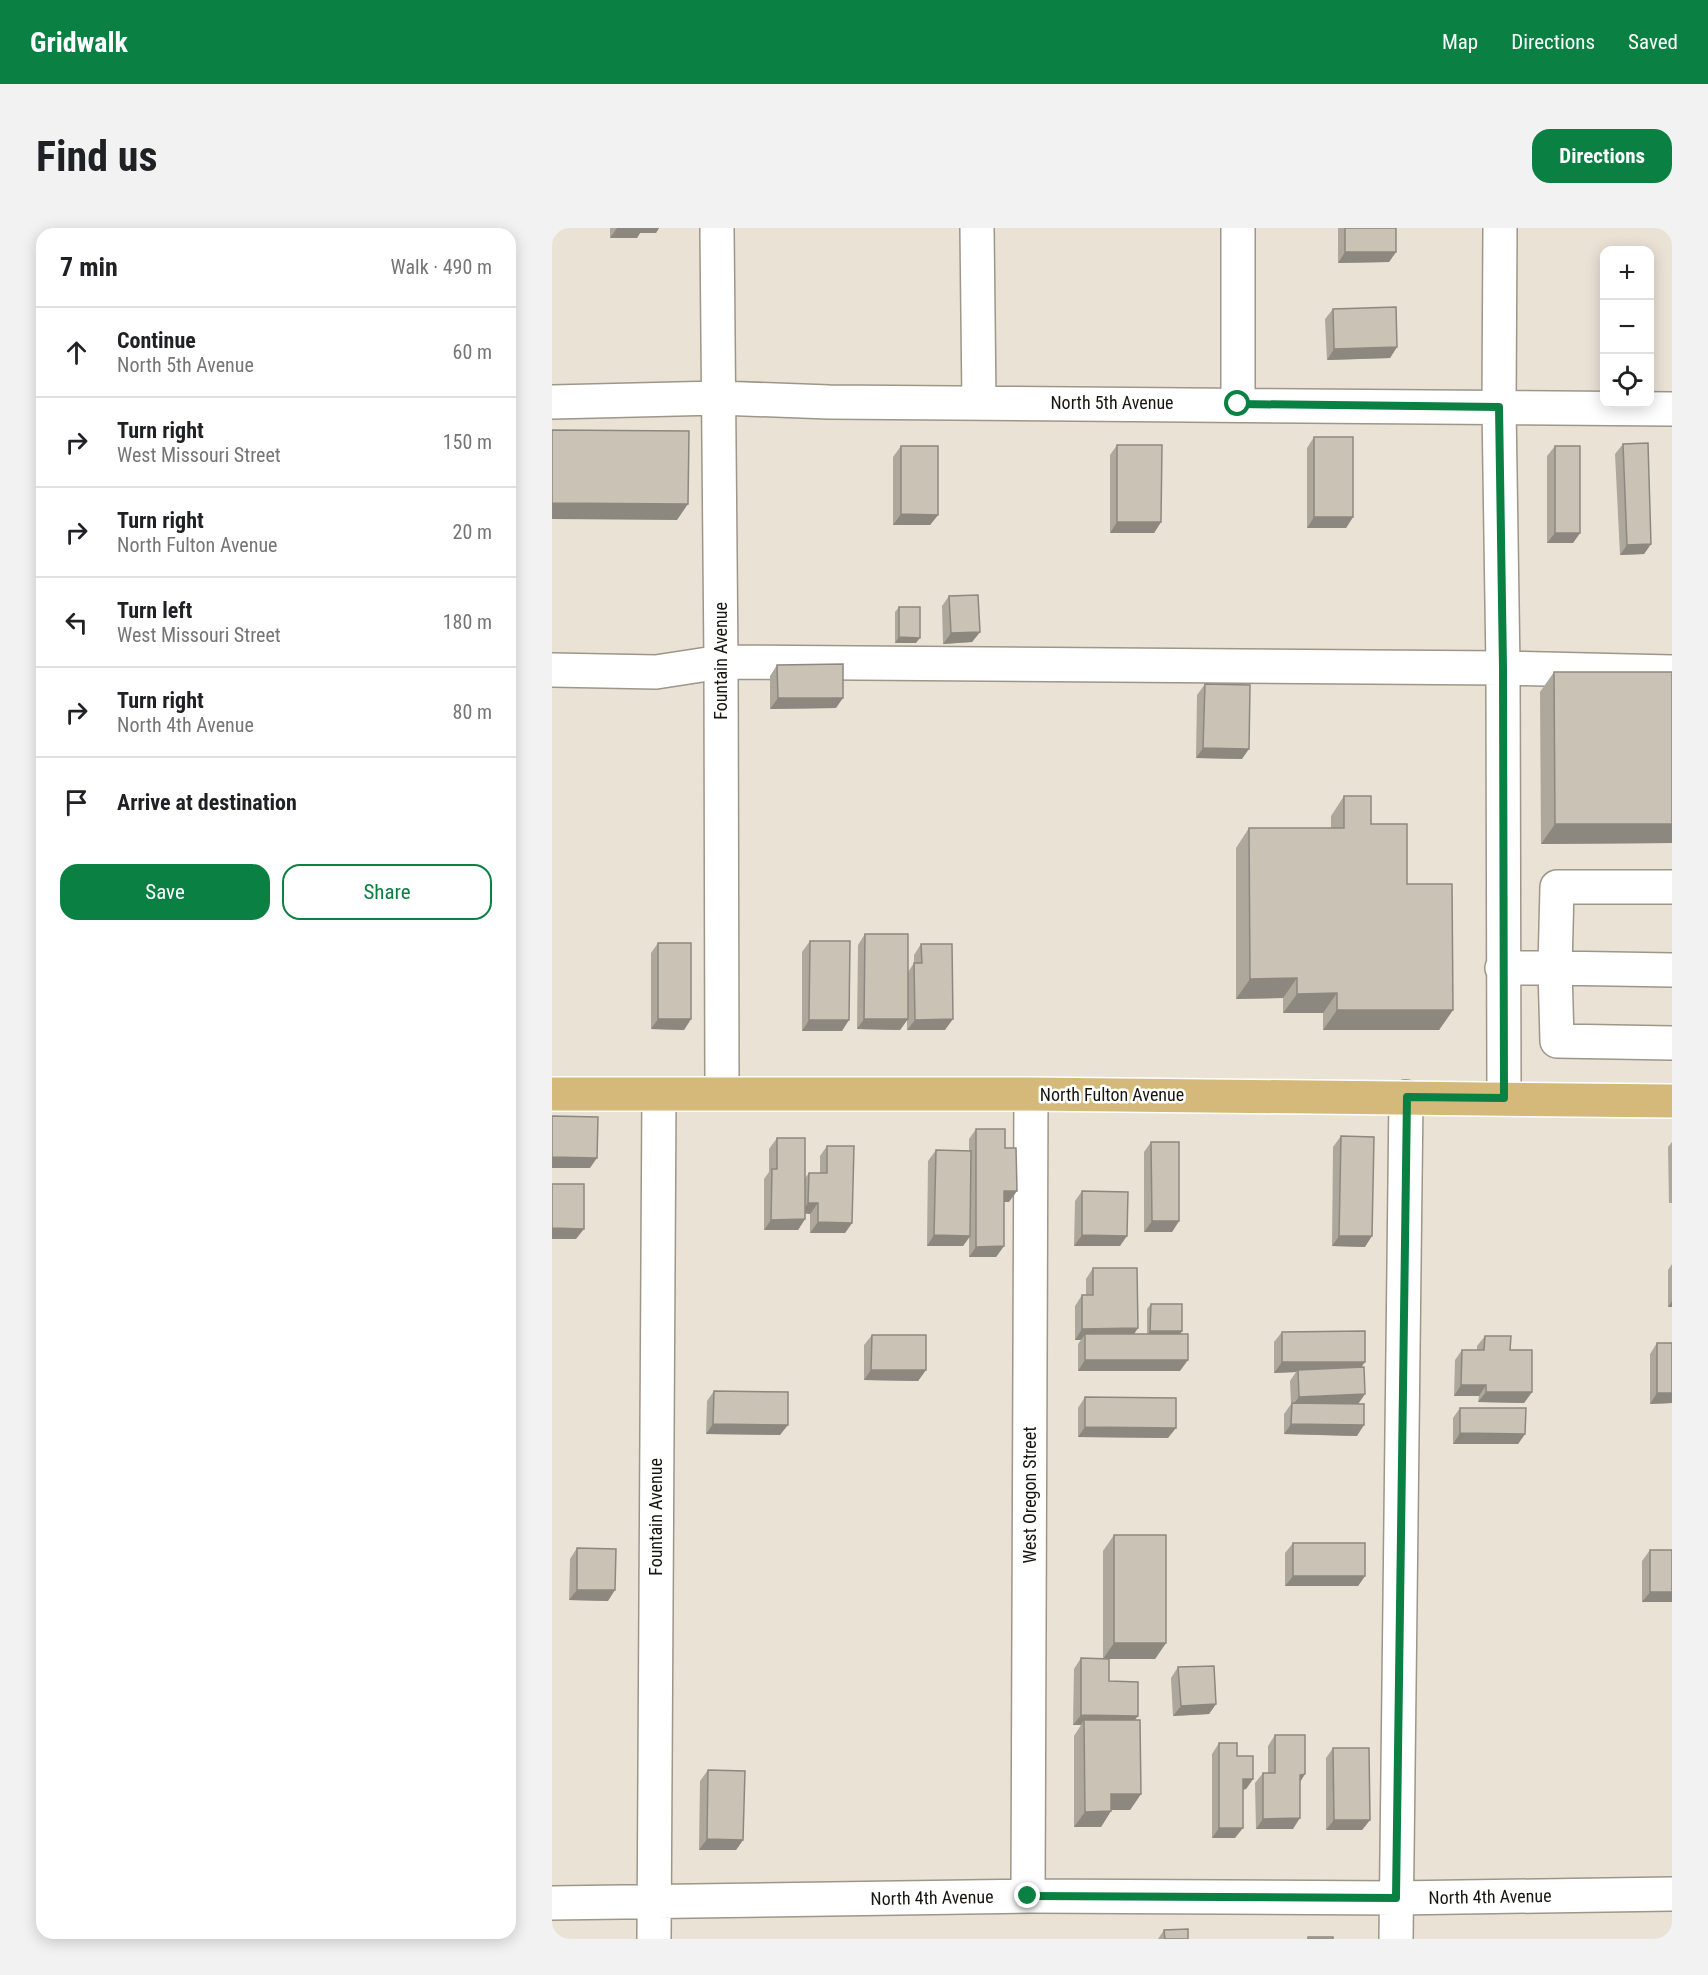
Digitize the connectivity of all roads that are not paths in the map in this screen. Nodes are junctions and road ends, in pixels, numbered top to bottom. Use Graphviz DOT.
graph roads {
  1 [pos="717,228"];
  2 [pos="977,228"];
  3 [pos="1238,228"];
  4 [pos="1500,228"];
  5 [pos="718,398"];
  6 [pos="552,402"];
  7 [pos="979,402"];
  8 [pos="1238,404"];
  9 [pos="1499,407"];
  10 [pos="1672,409"];
  11 [pos="721,662"];
  12 [pos="1503,668"];
  13 [pos="552,670"];
  14 [pos="1672,672"];
  15 [pos="1672,887"];
  16 [pos="1502,968"];
  17 [pos="1555,968"];
  18 [pos="1672,970"];
  19 [pos="1672,1043"];
  20 [pos="722,1093"];
  21 [pos="552,1094"];
  22 [pos="1031,1094"];
  23 [pos="659,1095"];
  24 [pos="1407,1097"];
  25 [pos="1504,1098"];
  26 [pos="1672,1101"];
  27 [pos="1672,1894"];
  28 [pos="1028,1896"];
  29 [pos="1396,1898"];
  30 [pos="654,1902"];
  31 [pos="552,1903"];
  32 [pos="654,1939"];
  33 [pos="1396,1939"];
  1 -- 5 [label="street, Fountain Avenue"];
  2 -- 7 [label="street"];
  3 -- 8 [label="street"];
  4 -- 9 [label="street"];
  5 -- 6 [label="street, North 5th Avenue"];
  5 -- 7 [label="street, North 5th Avenue"];
  5 -- 11 [label="street, Fountain Avenue"];
  7 -- 8 [label="street, North 5th Avenue"];
  8 -- 9 [label="street, North 5th Avenue"];
  9 -- 10 [label="street, North 5th Avenue"];
  9 -- 12 [label="street"];
  11 -- 12 [label="street"];
  11 -- 13 [label="street"];
  11 -- 20 [label="street, Fountain Avenue"];
  12 -- 14 [label="street"];
  12 -- 16 [label="street"];
  15 -- 17 [label="street"];
  16 -- 17 [label="street"];
  16 -- 25 [label="street"];
  17 -- 18 [label="street"];
  17 -- 19 [label="street"];
  20 -- 22 [label="main road, North Fulton Avenue"];
  20 -- 23 [label="main road, North Fulton Avenue"];
  21 -- 23 [label="main road, North Fulton Avenue"];
  22 -- 24 [label="main road, North Fulton Avenue"];
  22 -- 28 [label="street, West Oregon Street"];
  23 -- 30 [label="street, Fountain Avenue"];
  24 -- 25 [label="main road, North Fulton Avenue"];
  24 -- 29 [label="street"];
  25 -- 26 [label="main road, North Fulton Avenue"];
  27 -- 29 [label="street, North 4th Avenue"];
  28 -- 29 [label="street, North 4th Avenue"];
  28 -- 30 [label="street, North 4th Avenue"];
  29 -- 33 [label="street"];
  30 -- 31 [label="street, North 4th Avenue"];
  30 -- 32 [label="street, Fountain Avenue"];
}
